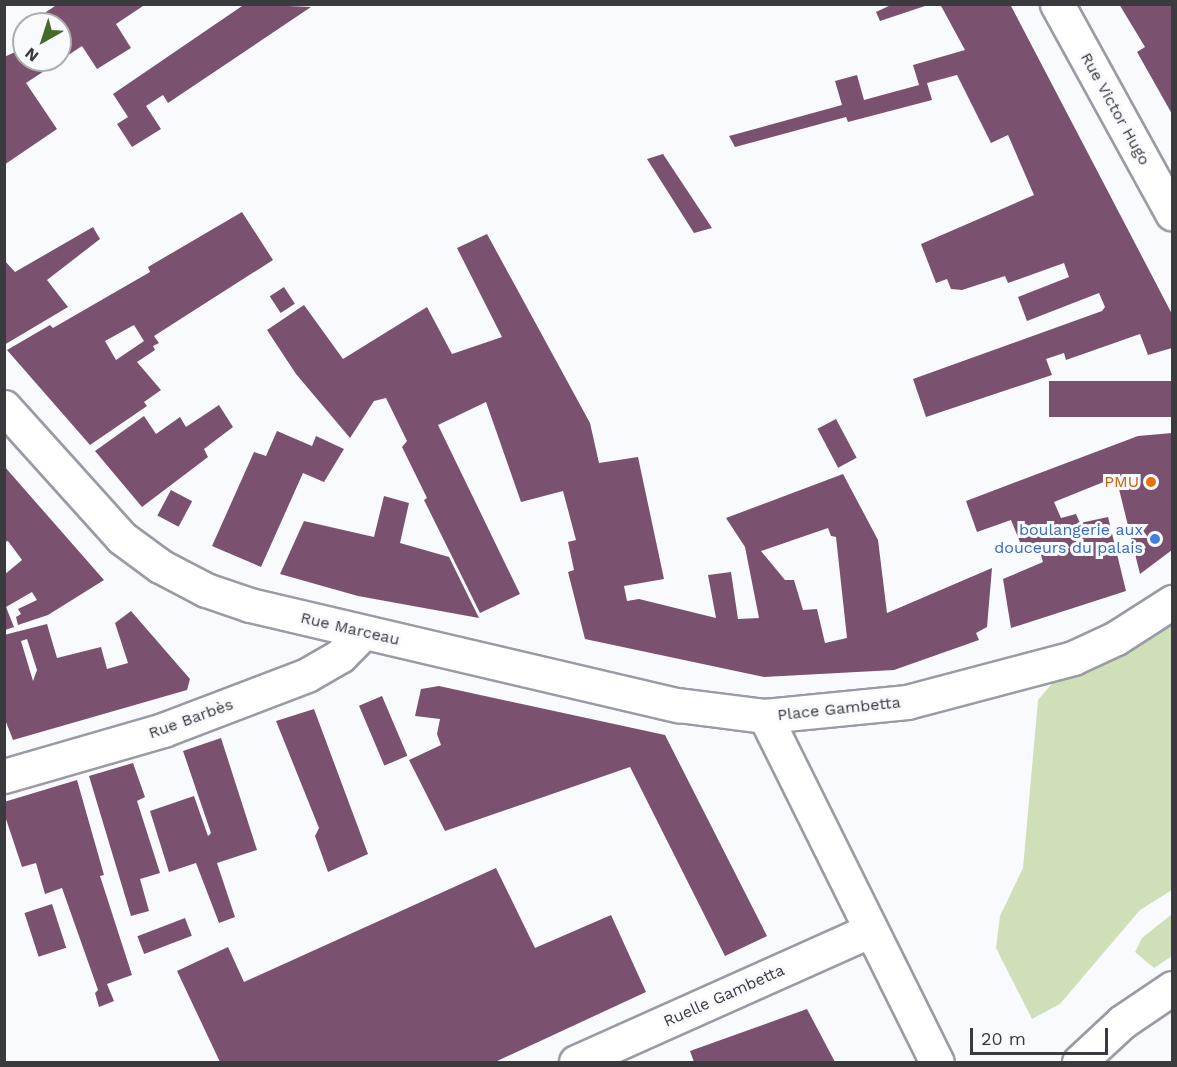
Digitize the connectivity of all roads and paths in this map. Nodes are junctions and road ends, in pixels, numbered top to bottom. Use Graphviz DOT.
graph roads {
  1 [pos="1057,4"];
  2 [pos="1173,213"];
  3 [pos="4,407"];
  4 [pos="1173,602"];
  5 [pos="363,633"];
  6 [pos="765,716"];
  7 [pos="4,776"];
  8 [pos="871,930"];
  9 [pos="1173,988"];
  10 [pos="576,1062"];
  11 [pos="937,1062"];
  12 [pos="1079,1062"];
  1 -- 2 [label="street, Rue Victor Hugo"];
  3 -- 5 [label="street, Rue Marceau"];
  4 -- 6 [label="street, Place Gambetta"];
  5 -- 6 [label="street, Rue Marceau"];
  5 -- 7 [label="street, Rue Barbès"];
  6 -- 8 [label="street, Place Gambetta"];
  8 -- 10 [label="street, Ruelle Gambetta"];
  8 -- 11 [label="street, Place Gambetta"];
  9 -- 12 [label="street"];
}
